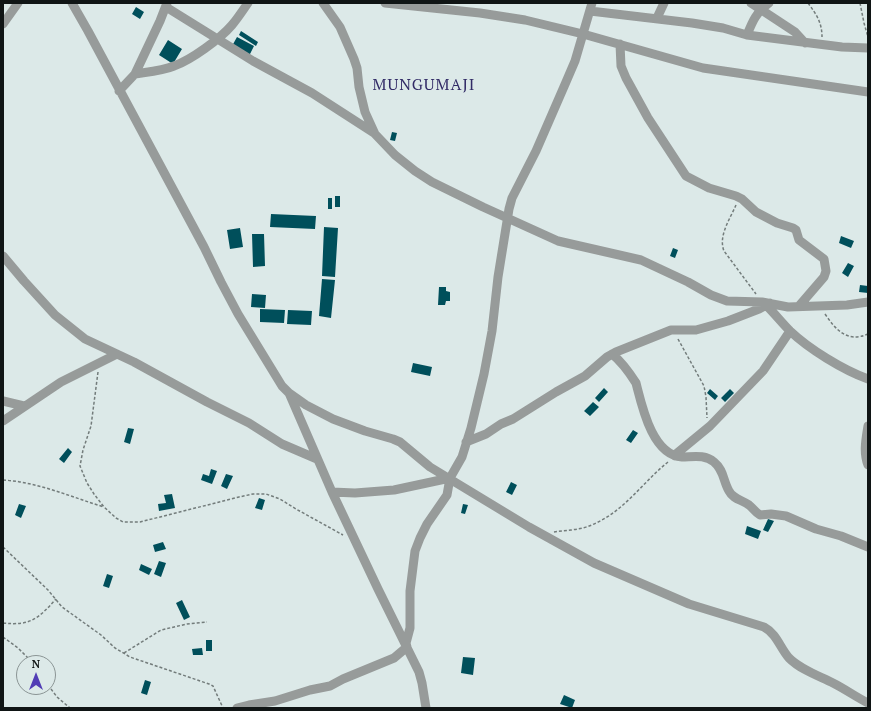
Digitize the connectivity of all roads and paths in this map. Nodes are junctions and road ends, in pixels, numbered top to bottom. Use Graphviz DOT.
graph roads {
  1 [pos="18,3"];
  2 [pos="72,3"];
  3 [pos="248,3"];
  4 [pos="323,3"];
  5 [pos="384,3"];
  6 [pos="664,3"];
  7 [pos="751,3"];
  8 [pos="769,3"];
  9 [pos="808,3"];
  10 [pos="860,3"];
  11 [pos="167,5"];
  12 [pos="591,7"];
  13 [pos="760,10"];
  14 [pos="657,18"];
  15 [pos="3,24"];
  16 [pos="583,34"];
  17 [pos="747,35"];
  18 [pos="868,37"];
  19 [pos="217,39"];
  20 [pos="805,43"];
  21 [pos="620,44"];
  22 [pos="821,44"];
  23 [pos="868,48"];
  24 [pos="135,74"];
  25 [pos="120,91"];
  26 [pos="868,92"];
  27 [pos="375,134"];
  28 [pos="739,198"];
  29 [pos="508,218"];
  30 [pos="3,256"];
  31 [pos="868,302"];
  32 [pos="766,304"];
  33 [pos="799,306"];
  34 [pos="819,306"];
  35 [pos="671,330"];
  36 [pos="790,331"];
  37 [pos="868,334"];
  38 [pos="117,354"];
  39 [pos="612,354"];
  40 [pos="100,362"];
  41 [pos="868,379"];
  42 [pos="289,393"];
  43 [pos="3,401"];
  44 [pos="24,406"];
  45 [pos="3,421"];
  46 [pos="868,426"];
  47 [pos="708,428"];
  48 [pos="466,442"];
  49 [pos="675,456"];
  50 [pos="317,459"];
  51 [pos="868,465"];
  52 [pos="450,478"];
  53 [pos="3,481"];
  54 [pos="332,492"];
  55 [pos="104,507"];
  56 [pos="540,533"];
  57 [pos="343,536"];
  58 [pos="3,547"];
  59 [pos="868,547"];
  60 [pos="56,599"];
  61 [pos="3,622"];
  62 [pos="207,622"];
  63 [pos="3,637"];
  64 [pos="407,647"];
  65 [pos="124,653"];
  66 [pos="26,655"];
  67 [pos="56,695"];
  68 [pos="868,703"];
  69 [pos="243,707"];
  70 [pos="70,708"];
  71 [pos="223,708"];
  72 [pos="426,708"];
  1 -- 15 [label="street"];
  2 -- 25 [label="street"];
  3 -- 19 [label="street"];
  4 -- 27 [label="street"];
  5 -- 16 [label="street"];
  6 -- 14 [label="street"];
  7 -- 13 [label="street"];
  8 -- 13 [label="street"];
  9 -- 22 [label="path"];
  10 -- 18 [label="path"];
  11 -- 19 [label="street"];
  11 -- 24 [label="street"];
  12 -- 14 [label="street"];
  12 -- 16 [label="street"];
  13 -- 17 [label="street"];
  13 -- 20 [label="street"];
  14 -- 17 [label="street"];
  16 -- 21 [label="street"];
  16 -- 29 [label="street"];
  17 -- 20 [label="street"];
  19 -- 24 [label="street"];
  19 -- 27 [label="street"];
  20 -- 22 [label="street"];
  21 -- 26 [label="street"];
  21 -- 28 [label="street"];
  22 -- 23 [label="street"];
  24 -- 25 [label="street"];
  25 -- 42 [label="street"];
  27 -- 29 [label="street"];
  28 -- 32 [label="path"];
  28 -- 33 [label="street"];
  29 -- 32 [label="street"];
  29 -- 48 [label="street"];
  30 -- 38 [label="street"];
  31 -- 34 [label="street"];
  32 -- 33 [label="street"];
  32 -- 35 [label="street"];
  32 -- 36 [label="street"];
  33 -- 34 [label="street"];
  34 -- 37 [label="path"];
  35 -- 39 [label="street"];
  35 -- 47 [label="path"];
  36 -- 41 [label="street"];
  36 -- 47 [label="street"];
  38 -- 40 [label="street"];
  38 -- 50 [label="street"];
  39 -- 48 [label="street"];
  39 -- 49 [label="street"];
  40 -- 44 [label="street"];
  40 -- 55 [label="path"];
  42 -- 50 [label="street"];
  42 -- 52 [label="street"];
  43 -- 44 [label="street"];
  44 -- 45 [label="street"];
  46 -- 51 [label="street"];
  47 -- 49 [label="street"];
  48 -- 52 [label="street"];
  49 -- 56 [label="path"];
  49 -- 59 [label="street"];
  50 -- 54 [label="street"];
  52 -- 54 [label="street"];
  52 -- 56 [label="street"];
  52 -- 64 [label="street"];
  53 -- 55 [label="path"];
  54 -- 64 [label="street"];
  55 -- 57 [label="path"];
  56 -- 68 [label="street"];
  58 -- 60 [label="path"];
  60 -- 61 [label="path"];
  60 -- 65 [label="path"];
  62 -- 65 [label="path"];
  63 -- 66 [label="path"];
  64 -- 69 [label="street"];
  64 -- 72 [label="street"];
  65 -- 71 [label="path"];
  67 -- 70 [label="path"];
}
